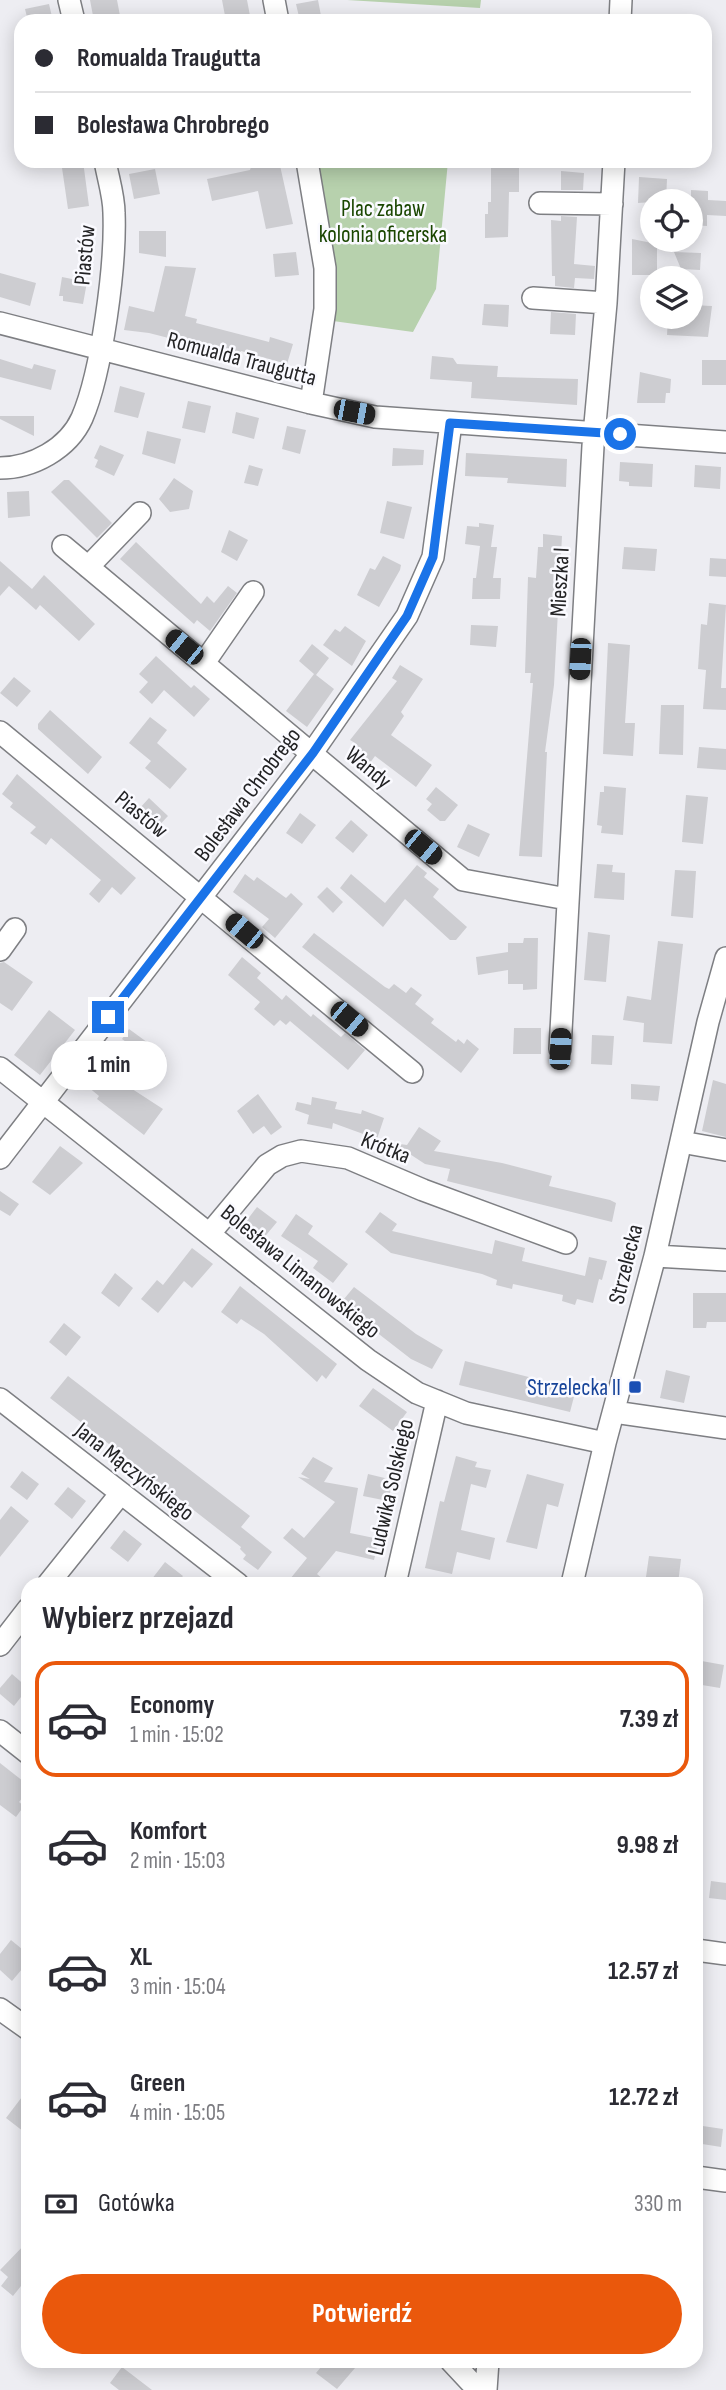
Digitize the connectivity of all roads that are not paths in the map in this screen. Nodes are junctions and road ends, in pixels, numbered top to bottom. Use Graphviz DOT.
graph roads {
  1 [pos="106,168"];
  2 [pos="308,168"];
  3 [pos="614,168"];
  4 [pos="540,203"];
  5 [pos="612,204"];
  6 [pos="533,298"];
  7 [pos="606,303"];
  8 [pos="0,323"];
  9 [pos="101,348"];
  10 [pos="311,403"];
  11 [pos="450,423"];
  12 [pos="594,432"];
  13 [pos="726,442"];
  14 [pos="0,468"];
  15 [pos="140,513"];
  16 [pos="63,546"];
  17 [pos="88,567"];
  18 [pos="253,592"];
  19 [pos="204,663"];
  20 [pos="0,732"];
  21 [pos="313,753"];
  22 [pos="201,896"];
  23 [pos="567,900"];
  24 [pos="15,929"];
  25 [pos="0,950"];
  26 [pos="726,958"];
  27 [pos="717,1022"];
  28 [pos="560,1049"];
  29 [pos="0,1068"];
  30 [pos="412,1072"];
  31 [pos="42,1101"];
  32 [pos="681,1142"];
  33 [pos="726,1150"];
  34 [pos="0,1158"];
  35 [pos="211,1232"];
  36 [pos="566,1244"];
  37 [pos="655,1256"];
  38 [pos="726,1260"];
  39 [pos="0,1399"];
  40 [pos="437,1401"];
  41 [pos="614,1412"];
  42 [pos="726,1429"];
  43 [pos="605,1443"];
  44 [pos="121,1493"];
  45 [pos="54,1577"];
  46 [pos="229,1577"];
  47 [pos="397,1577"];
  48 [pos="574,1577"];
  49 [pos="21,1618"];
  50 [pos="0,1644"];
  51 [pos="0,1731"];
  52 [pos="21,1748"];
  53 [pos="703,1951"];
  54 [pos="726,1954"];
  55 [pos="0,2009"];
  56 [pos="21,2024"];
  57 [pos="703,2178"];
  58 [pos="726,2181"];
  59 [pos="458,2368"];
  60 [pos="488,2368"];
  61 [pos="478,2390"];
  62 [pos="486,2390"];
  1 -- 9 [label="street, Piastów"];
  2 -- 10 [label="street"];
  3 -- 5 [label="street, Mieszka I"];
  4 -- 5 [label="street"];
  5 -- 7 [label="street, Mieszka I"];
  6 -- 7 [label="street"];
  7 -- 12 [label="street, Mieszka I"];
  8 -- 9 [label="street, Romualda Traugutta"];
  9 -- 10 [label="street, Romualda Traugutta"];
  9 -- 14 [label="street, Piastów"];
  10 -- 11 [label="street, Romualda Traugutta"];
  11 -- 12 [label="street, Romualda Traugutta"];
  11 -- 21 [label="street, Bolesława Chrobrego"];
  12 -- 13 [label="street, Romualda Traugutta"];
  12 -- 23 [label="street, Mieszka I"];
  15 -- 17 [label="street"];
  16 -- 17 [label="street, Wandy"];
  17 -- 19 [label="street, Wandy"];
  18 -- 19 [label="street"];
  19 -- 21 [label="street, Wandy"];
  20 -- 22 [label="street, Piastów"];
  21 -- 22 [label="street, Bolesława Chrobrego"];
  21 -- 23 [label="street, Wandy"];
  22 -- 30 [label="street, Piastów"];
  22 -- 31 [label="street, Bolesława Chrobrego"];
  23 -- 28 [label="street, Mieszka I"];
  24 -- 25 [label="street"];
  26 -- 27 [label="street, Strzelecka"];
  27 -- 32 [label="street, Strzelecka"];
  29 -- 31 [label="street, Bolesława Limanowskiego"];
  31 -- 34 [label="street, Bolesława Chrobrego"];
  31 -- 35 [label="street, Bolesława Limanowskiego"];
  32 -- 33 [label="street"];
  32 -- 37 [label="street, Strzelecka"];
  35 -- 36 [label="street, Krótka"];
  35 -- 40 [label="street, Bolesława Limanowskiego"];
  37 -- 38 [label="street"];
  37 -- 41 [label="street, Strzelecka"];
  39 -- 44 [label="street, Jana Mączyńskiego"];
  40 -- 43 [label="street, Bolesława Limanowskiego"];
  40 -- 47 [label="street, Ludwika Solskiego"];
  41 -- 42 [label="street"];
  41 -- 43 [label="street, Strzelecka"];
  43 -- 48 [label="street, Strzelecka"];
  44 -- 45 [label="street"];
  44 -- 46 [label="street, Jana Mączyńskiego"];
  49 -- 50 [label="street"];
  51 -- 52 [label="street"];
  53 -- 54 [label="street"];
  55 -- 56 [label="street"];
  57 -- 58 [label="street"];
  59 -- 61 [label="street"];
  60 -- 62 [label="street"];
}
